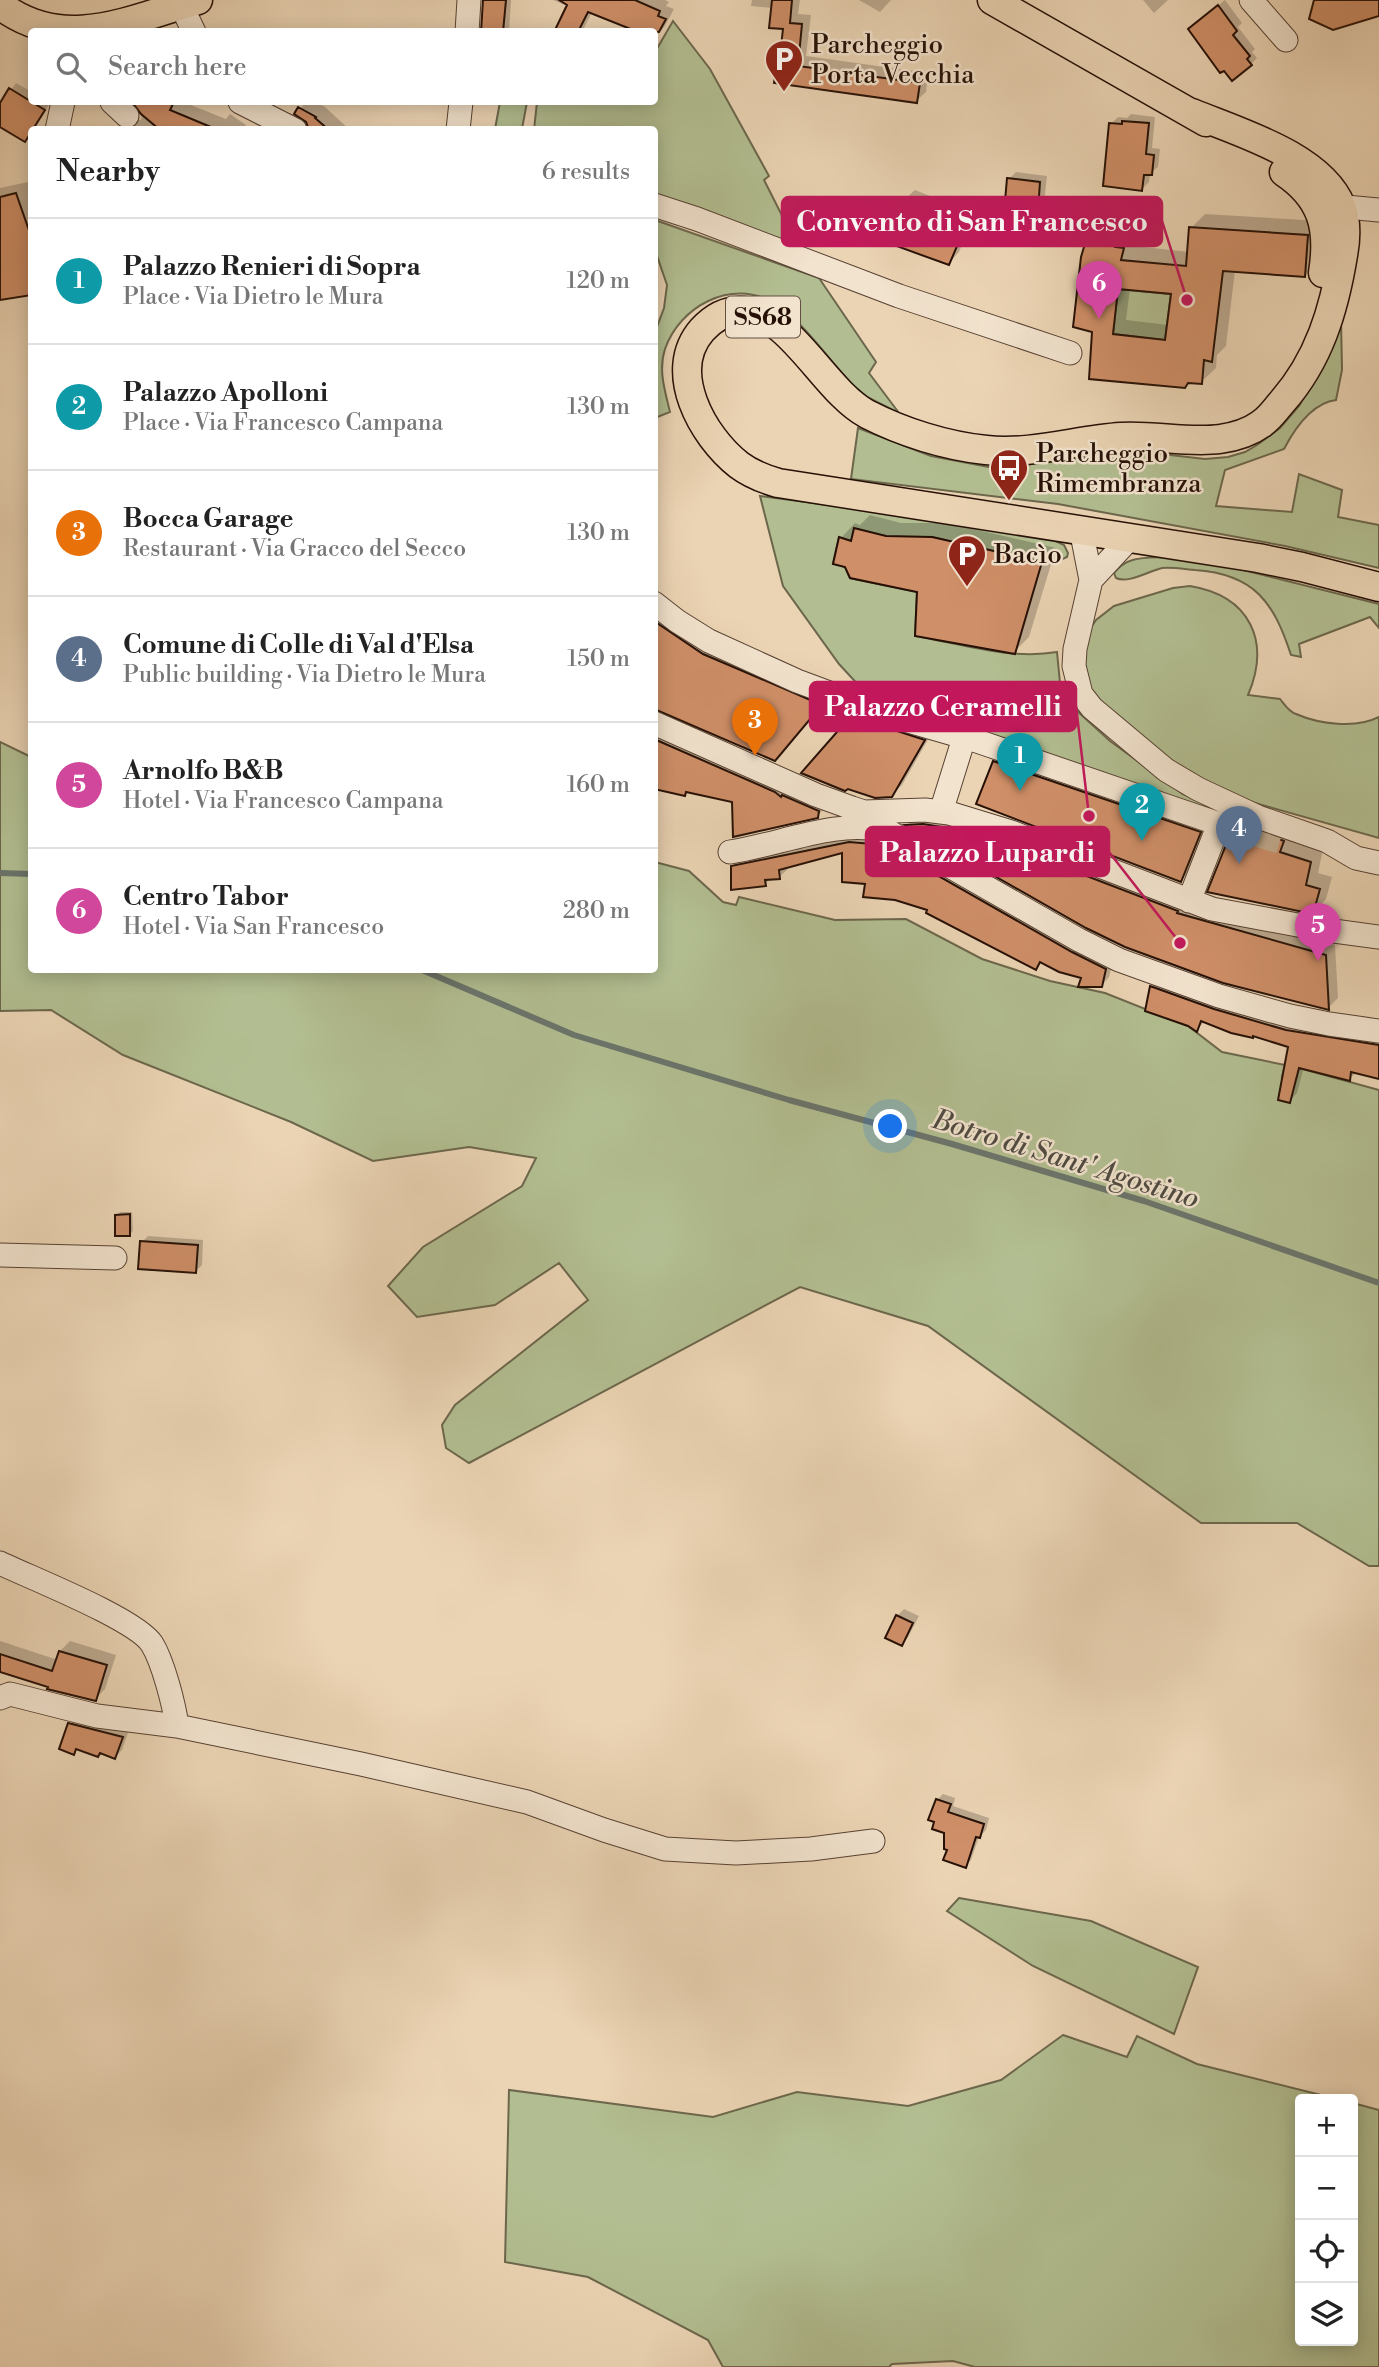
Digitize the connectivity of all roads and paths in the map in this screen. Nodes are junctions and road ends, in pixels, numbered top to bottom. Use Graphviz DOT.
graph roads {
  1 [pos="469,0"];
  2 [pos="992,0"];
  3 [pos="1251,0"];
  4 [pos="190,2"];
  5 [pos="0,5"];
  6 [pos="52,28"];
  7 [pos="105,28"];
  8 [pos="193,28"];
  9 [pos="467,28"];
  10 [pos="1286,40"];
  11 [pos="62,105"];
  12 [pos="246,105"];
  13 [pos="461,105"];
  14 [pos="1192,113"];
  15 [pos="58,126"];
  16 [pos="287,126"];
  17 [pos="458,126"];
  18 [pos="1297,181"];
  19 [pos="658,206"];
  20 [pos="1341,206"];
  21 [pos="1379,211"];
  22 [pos="1070,353"];
  23 [pos="1278,407"];
  24 [pos="1081,529"];
  25 [pos="1131,537"];
  26 [pos="1091,580"];
  27 [pos="1379,587"];
  28 [pos="658,606"];
  29 [pos="658,725"];
  30 [pos="964,738"];
  31 [pos="864,811"];
  32 [pos="941,812"];
  33 [pos="888,831"];
  34 [pos="1283,843"];
  35 [pos="730,852"];
  36 [pos="1356,858"];
  37 [pos="1379,863"];
  38 [pos="1189,901"];
  39 [pos="1379,937"];
  40 [pos="1379,1031"];
  41 [pos="0,1255"];
  42 [pos="114,1258"];
  43 [pos="0,1563"];
  44 [pos="0,1698"];
  45 [pos="177,1726"];
  46 [pos="873,1841"];
  1 -- 9 [label="street"];
  2 -- 14 [label="main road"];
  3 -- 10 [label="street"];
  4 -- 7 [label="main road"];
  4 -- 8 [label="street"];
  5 -- 6 [label="main road"];
  11 -- 15 [label="street"];
  12 -- 16 [label="street"];
  13 -- 17 [label="street"];
  14 -- 18 [label="main road"];
  14 -- 20 [label="main road"];
  18 -- 20 [label="street"];
  18 -- 23 [label="main road"];
  19 -- 22 [label="street"];
  20 -- 21 [label="street"];
  20 -- 23 [label="main road, SS68"];
  23 -- 24 [label="main road, SS68"];
  24 -- 25 [label="main road, SS68"];
  24 -- 26 [label="street"];
  25 -- 26 [label="street"];
  25 -- 27 [label="main road, SS68"];
  26 -- 36 [label="street"];
  28 -- 30 [label="street"];
  29 -- 31 [label="street"];
  30 -- 32 [label="street"];
  30 -- 38 [label="street"];
  31 -- 32 [label="street"];
  31 -- 33 [label="street"];
  32 -- 38 [label="street"];
  33 -- 35 [label="street"];
  33 -- 40 [label="street"];
  34 -- 36 [label="street"];
  36 -- 37 [label="street"];
  38 -- 39 [label="street"];
  41 -- 42 [label="street"];
  43 -- 45 [label="street"];
  44 -- 45 [label="street"];
  45 -- 46 [label="street"];
}
